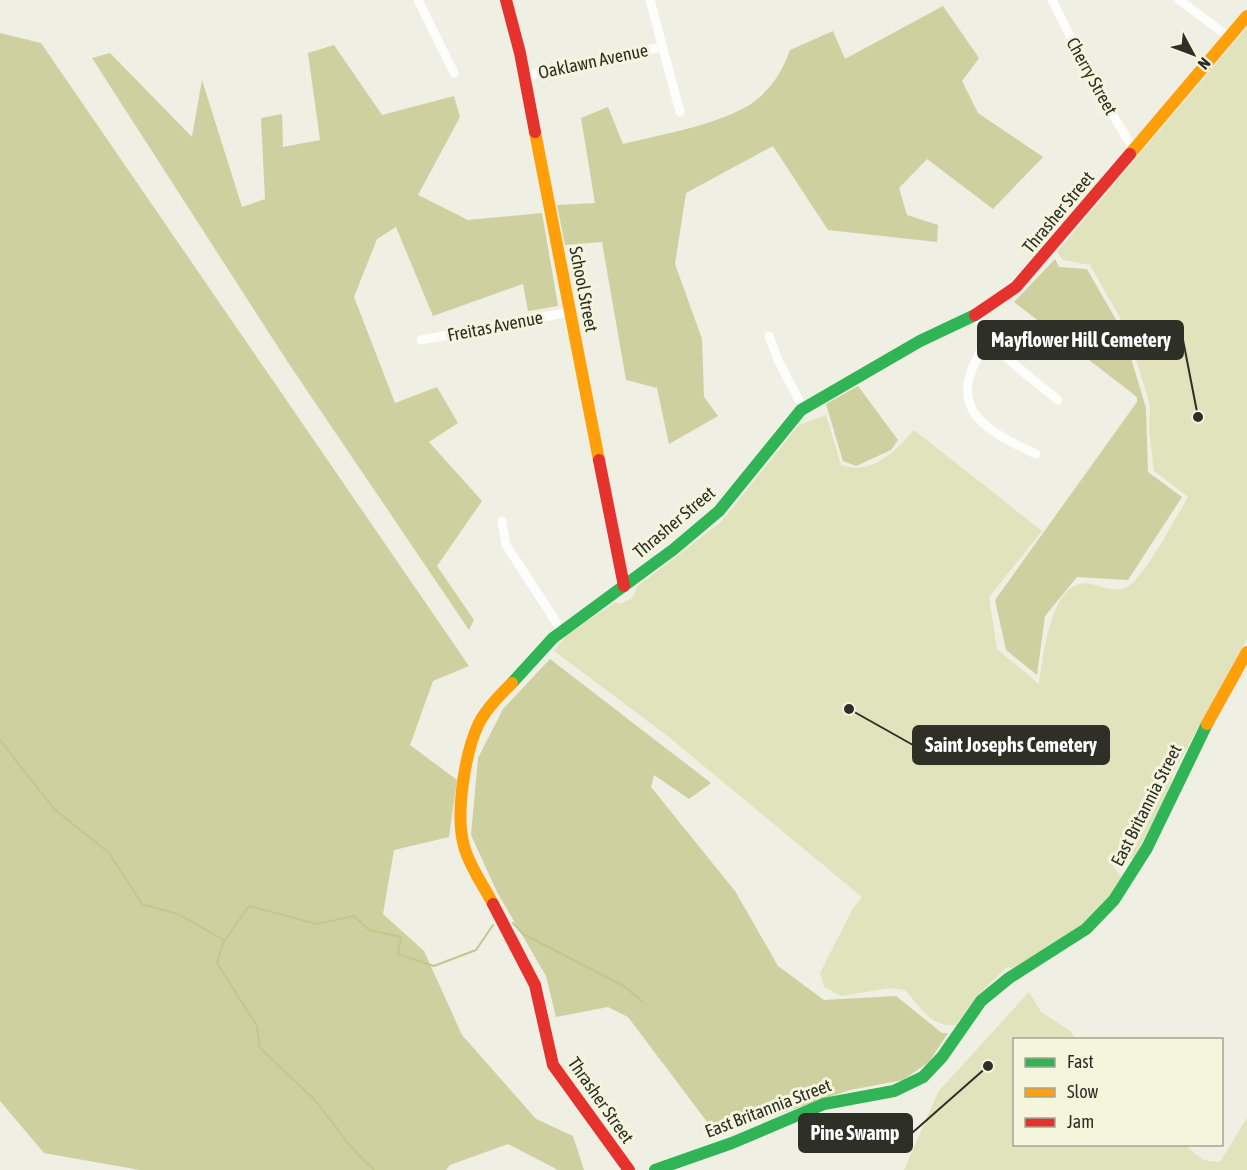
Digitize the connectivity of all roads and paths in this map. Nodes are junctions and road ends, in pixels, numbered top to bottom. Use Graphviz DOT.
graph roads {
  1 [pos="418,0"];
  2 [pos="506,0"];
  3 [pos="650,0"];
  4 [pos="1052,0"];
  5 [pos="1179,0"];
  6 [pos="1247,16"];
  7 [pos="1229,37"];
  8 [pos="662,47"];
  9 [pos="454,73"];
  10 [pos="524,76"];
  11 [pos="680,112"];
  12 [pos="1134,150"];
  13 [pos="570,312"];
  14 [pos="977,314"];
  15 [pos="769,336"];
  16 [pos="990,338"];
  17 [pos="421,340"];
  18 [pos="1059,400"];
  19 [pos="803,408"];
  20 [pos="1036,454"];
  21 [pos="502,521"];
  22 [pos="624,586"];
  23 [pos="562,631"];
  24 [pos="1247,652"];
  25 [pos="629,1170"];
  26 [pos="655,1170"];
  1 -- 9 [label="street"];
  2 -- 10 [label="street, School Street"];
  3 -- 8 [label="street"];
  4 -- 12 [label="street, Cherry Street"];
  5 -- 7 [label="street"];
  6 -- 7 [label="street, Thrasher Street"];
  7 -- 12 [label="street, Thrasher Street"];
  8 -- 10 [label="street, Oaklawn Avenue"];
  8 -- 11 [label="street"];
  10 -- 13 [label="street, School Street"];
  12 -- 14 [label="street, Thrasher Street"];
  13 -- 17 [label="street, Freitas Avenue"];
  13 -- 22 [label="street, School Street"];
  14 -- 16 [label="street"];
  14 -- 19 [label="street, Thrasher Street"];
  15 -- 19 [label="street"];
  16 -- 18 [label="street"];
  16 -- 20 [label="street"];
  19 -- 22 [label="street, Thrasher Street"];
  21 -- 23 [label="street"];
  22 -- 23 [label="street, Thrasher Street"];
  23 -- 25 [label="street, Thrasher Street"];
  24 -- 26 [label="street, East Britannia Street"];
}
